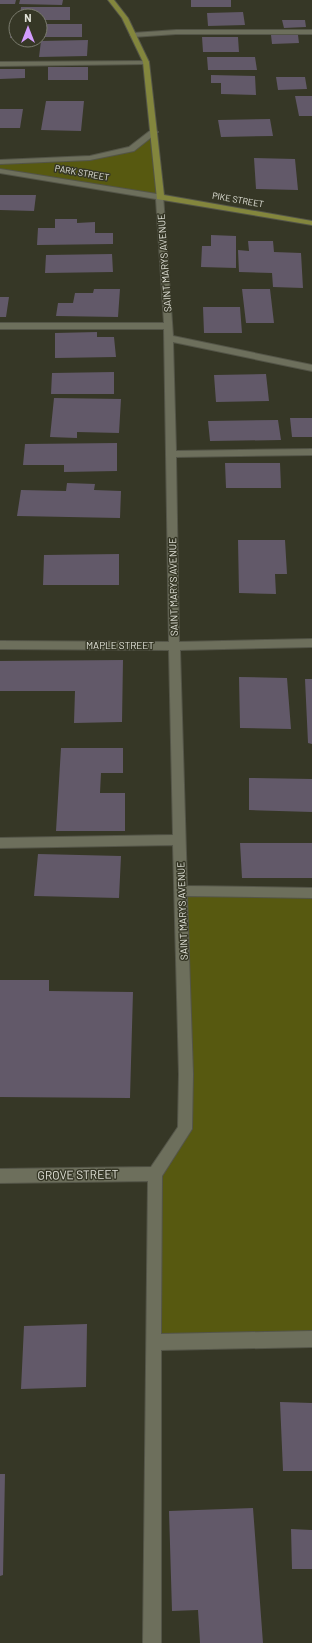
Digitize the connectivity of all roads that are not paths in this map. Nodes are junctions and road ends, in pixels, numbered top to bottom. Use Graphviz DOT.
graph roads {
  1 [pos="111,0"];
  2 [pos="312,32"];
  3 [pos="133,35"];
  4 [pos="146,62"];
  5 [pos="0,64"];
  6 [pos="154,132"];
  7 [pos="0,162"];
  8 [pos="0,171"];
  9 [pos="160,197"];
  10 [pos="312,223"];
  11 [pos="0,326"];
  12 [pos="168,326"];
  13 [pos="169,338"];
  14 [pos="312,368"];
  15 [pos="312,452"];
  16 [pos="171,454"];
  17 [pos="312,643"];
  18 [pos="0,645"];
  19 [pos="174,646"];
  20 [pos="180,840"];
  21 [pos="0,843"];
  22 [pos="181,891"];
  23 [pos="312,893"];
  24 [pos="155,1174"];
  25 [pos="0,1176"];
  26 [pos="312,1339"];
  27 [pos="153,1342"];
  28 [pos="152,1643"];
  1 -- 3 [label="main road, SAINT MARYS AVENUE"];
  2 -- 3 [label="street"];
  3 -- 4 [label="main road, SAINT MARYS AVENUE"];
  4 -- 5 [label="street"];
  4 -- 6 [label="main road, SAINT MARYS AVENUE"];
  6 -- 7 [label="street"];
  6 -- 9 [label="main road, SAINT MARYS AVENUE"];
  8 -- 9 [label="street, PARK STREET"];
  9 -- 10 [label="main road, PIKE STREET"];
  9 -- 12 [label="street, SAINT MARYS AVENUE"];
  11 -- 12 [label="street"];
  12 -- 13 [label="street, SAINT MARYS AVENUE"];
  13 -- 14 [label="street"];
  13 -- 16 [label="street, SAINT MARYS AVENUE"];
  15 -- 16 [label="street"];
  16 -- 19 [label="street, SAINT MARYS AVENUE"];
  17 -- 19 [label="street, MAPLE STREET"];
  18 -- 19 [label="street, MAPLE STREET"];
  19 -- 20 [label="street, SAINT MARYS AVENUE"];
  20 -- 21 [label="street"];
  20 -- 22 [label="street, SAINT MARYS AVENUE"];
  22 -- 23 [label="street"];
  22 -- 24 [label="street, SAINT MARYS AVENUE"];
  24 -- 25 [label="street, GROVE STREET"];
  24 -- 27 [label="street"];
  26 -- 27 [label="street"];
  27 -- 28 [label="street"];
}
